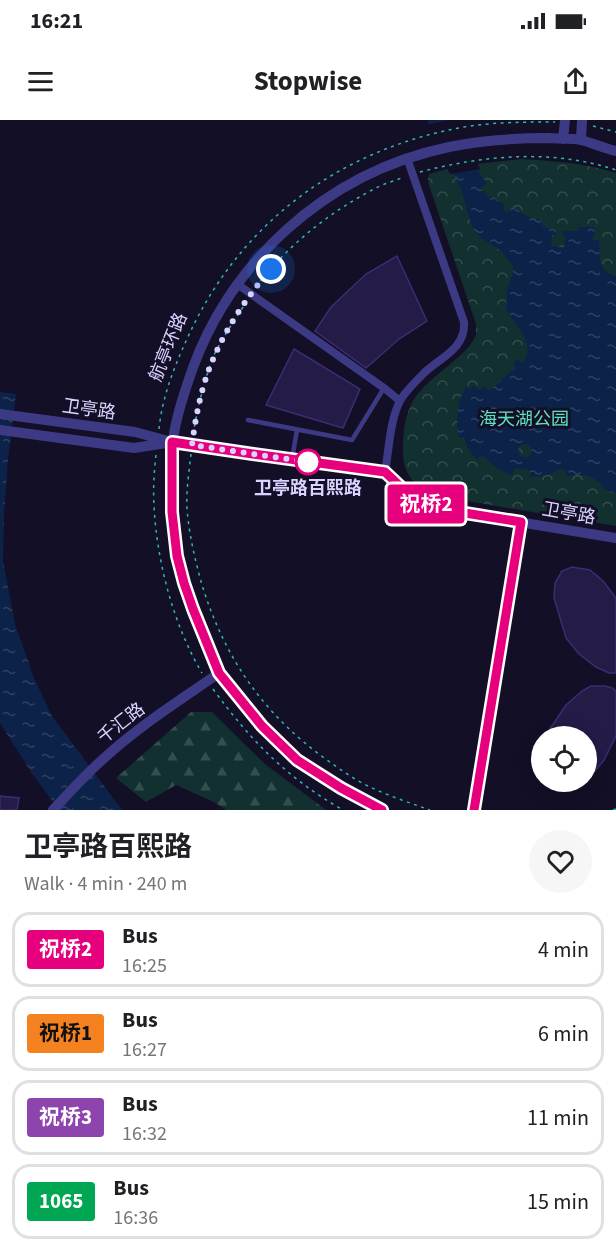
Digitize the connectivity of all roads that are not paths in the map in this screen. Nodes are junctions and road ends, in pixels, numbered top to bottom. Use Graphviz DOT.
graph roads {
  1 [pos="565,121"];
  2 [pos="582,122"];
  3 [pos="563,139"];
  4 [pos="580,140"];
  5 [pos="616,151"];
  6 [pos="407,158"];
  7 [pos="237,284"];
  8 [pos="384,388"];
  9 [pos="400,401"];
  10 [pos="4,414"];
  11 [pos="248,420"];
  12 [pos="3,430"];
  13 [pos="297,430"];
  14 [pos="158,441"];
  15 [pos="172,442"];
  16 [pos="292,459"];
  17 [pos="385,472"];
  18 [pos="521,522"];
  19 [pos="616,538"];
  20 [pos="219,673"];
  21 [pos="56,807"];
  22 [pos="382,810"];
  23 [pos="474,810"];
  1 -- 3 [label="street"];
  2 -- 4 [label="street"];
  3 -- 4 [label="street, 航亭环路"];
  3 -- 6 [label="street, 航亭环路"];
  4 -- 5 [label="street, 航亭环路"];
  6 -- 7 [label="street, 航亭环路"];
  6 -- 9 [label="street"];
  7 -- 8 [label="street"];
  7 -- 15 [label="street, 航亭环路"];
  8 -- 9 [label="street"];
  8 -- 13 [label="lane"];
  9 -- 17 [label="street"];
  10 -- 14 [label="street, 卫亭路"];
  11 -- 13 [label="lane"];
  12 -- 14 [label="street, 卫亭路"];
  13 -- 16 [label="lane"];
  14 -- 15 [label="street, 卫亭路"];
  15 -- 16 [label="street, 卫亭路"];
  15 -- 20 [label="street, 航亭环路"];
  16 -- 17 [label="street, 卫亭路"];
  17 -- 18 [label="street, 卫亭路"];
  18 -- 19 [label="street, 卫亭路"];
  18 -- 23 [label="street"];
  20 -- 21 [label="street, 千汇路"];
  20 -- 22 [label="street, 航亭环路"];
}
